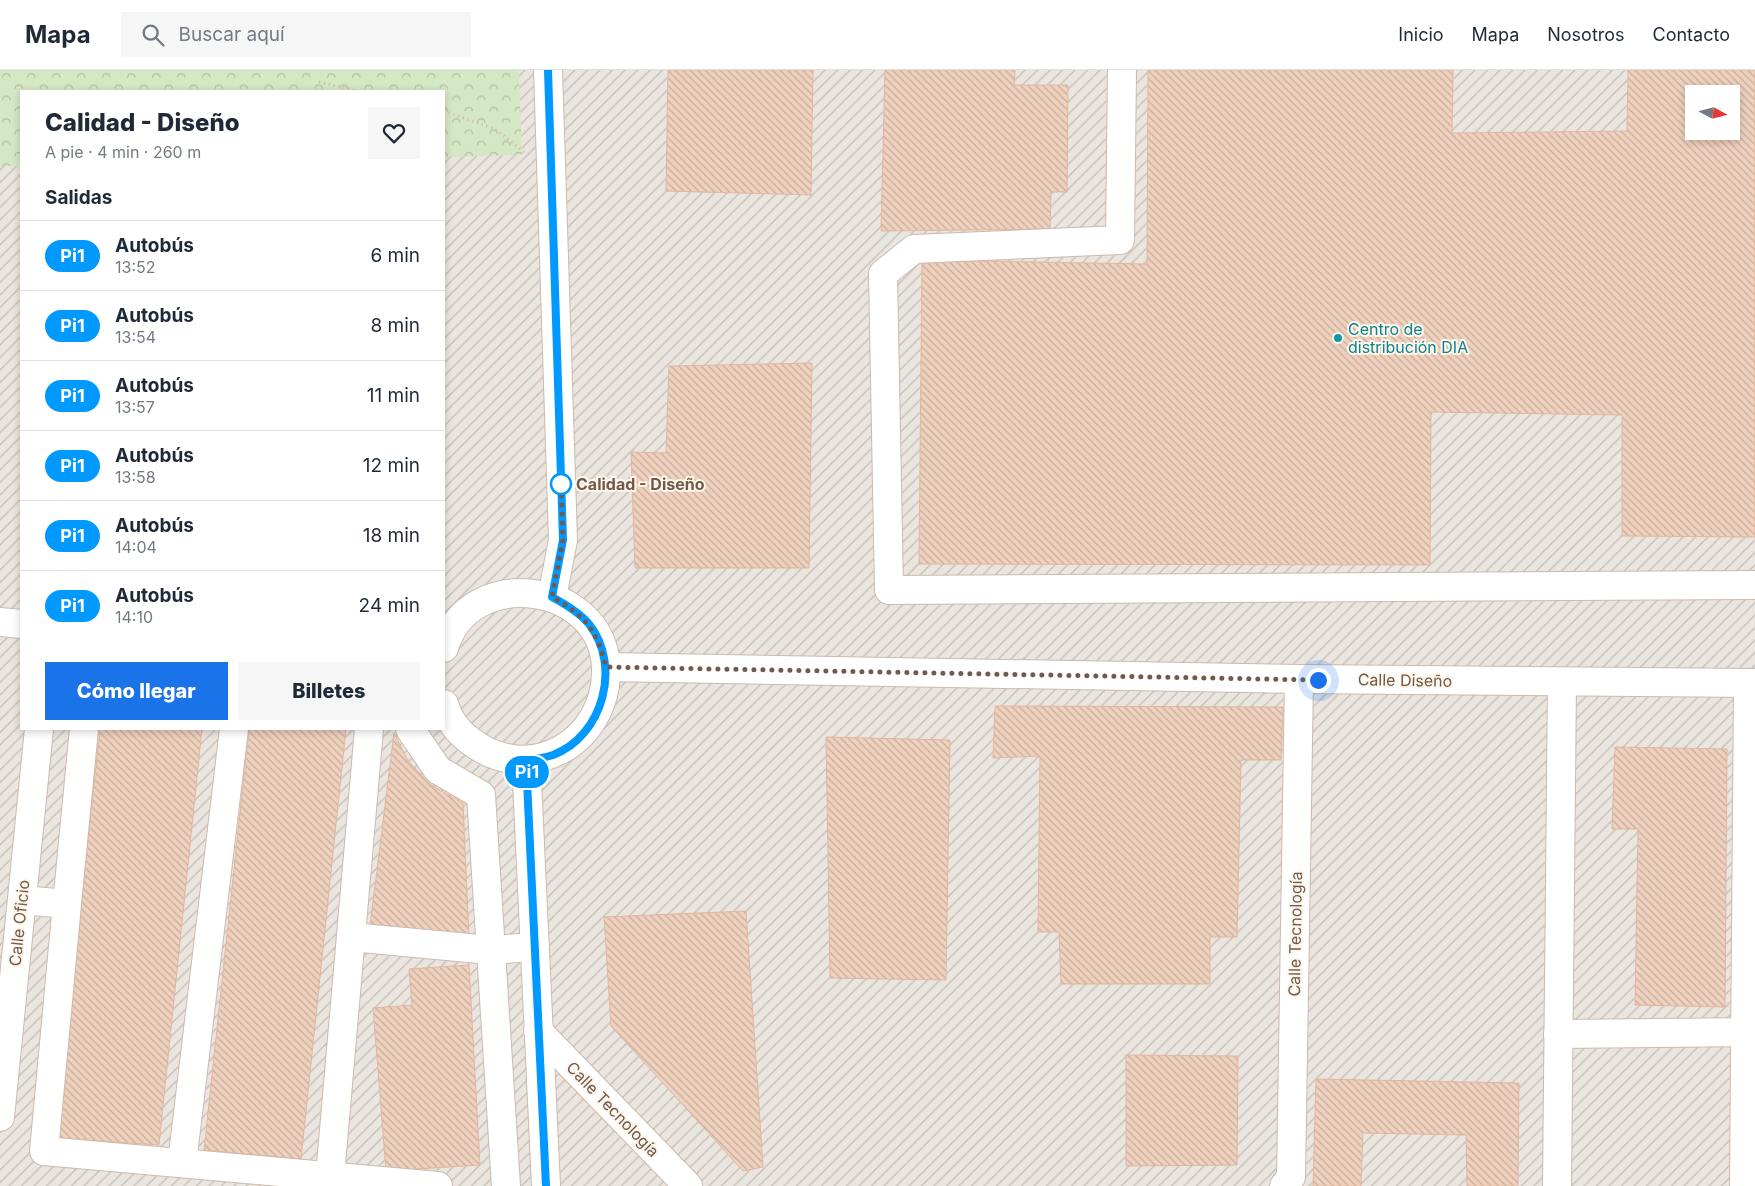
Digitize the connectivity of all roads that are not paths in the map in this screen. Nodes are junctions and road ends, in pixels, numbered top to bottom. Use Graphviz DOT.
graph roads {
  1 [pos="548,70"];
  2 [pos="1122,70"];
  3 [pos="1755,584"];
  4 [pos="552,597"];
  5 [pos="0,622"];
  6 [pos="20,624"];
  7 [pos="445,644"];
  8 [pos="606,667"];
  9 [pos="1299,679"];
  10 [pos="1562,682"];
  11 [pos="1752,683"];
  12 [pos="445,708"];
  13 [pos="39,730"];
  14 [pos="84,730"];
  15 [pos="234,730"];
  16 [pos="369,730"];
  17 [pos="411,730"];
  18 [pos="526,760"];
  19 [pos="22,900"];
  20 [pos="67,904"];
  21 [pos="351,937"];
  22 [pos="535,947"];
  23 [pos="490,950"];
  24 [pos="538,1031"];
  25 [pos="1750,1032"];
  26 [pos="1558,1034"];
  27 [pos="0,1117"];
  28 [pos="182,1163"];
  29 [pos="330,1176"];
  30 [pos="438,1186"];
  31 [pos="506,1186"];
  32 [pos="546,1186"];
  33 [pos="688,1186"];
  34 [pos="1284,1186"];
  35 [pos="1556,1186"];
  36 [pos="1744,1186"];
  1 -- 4 [label="street"];
  2 -- 3 [label="street"];
  4 -- 7 [label="street"];
  4 -- 8 [label="street"];
  5 -- 6 [label="street"];
  8 -- 9 [label="street, Calle Diseño"];
  8 -- 18 [label="street"];
  9 -- 10 [label="street, Calle Diseño"];
  9 -- 34 [label="street, Calle Tecnología"];
  10 -- 11 [label="street, Calle Diseño"];
  10 -- 26 [label="street"];
  11 -- 25 [label="street"];
  12 -- 18 [label="street"];
  13 -- 19 [label="street, Calle Oficio"];
  14 -- 20 [label="street"];
  15 -- 28 [label="street"];
  16 -- 21 [label="street"];
  17 -- 23 [label="street"];
  18 -- 22 [label="street"];
  19 -- 20 [label="street"];
  19 -- 27 [label="street, Calle Oficio"];
  20 -- 28 [label="street"];
  21 -- 23 [label="street"];
  21 -- 29 [label="street"];
  22 -- 23 [label="street"];
  22 -- 24 [label="street"];
  23 -- 31 [label="street"];
  24 -- 32 [label="street"];
  24 -- 33 [label="street, Calle Tecnología"];
  25 -- 26 [label="street"];
  25 -- 36 [label="street"];
  26 -- 35 [label="street"];
  28 -- 29 [label="street"];
  29 -- 30 [label="street"];
}
